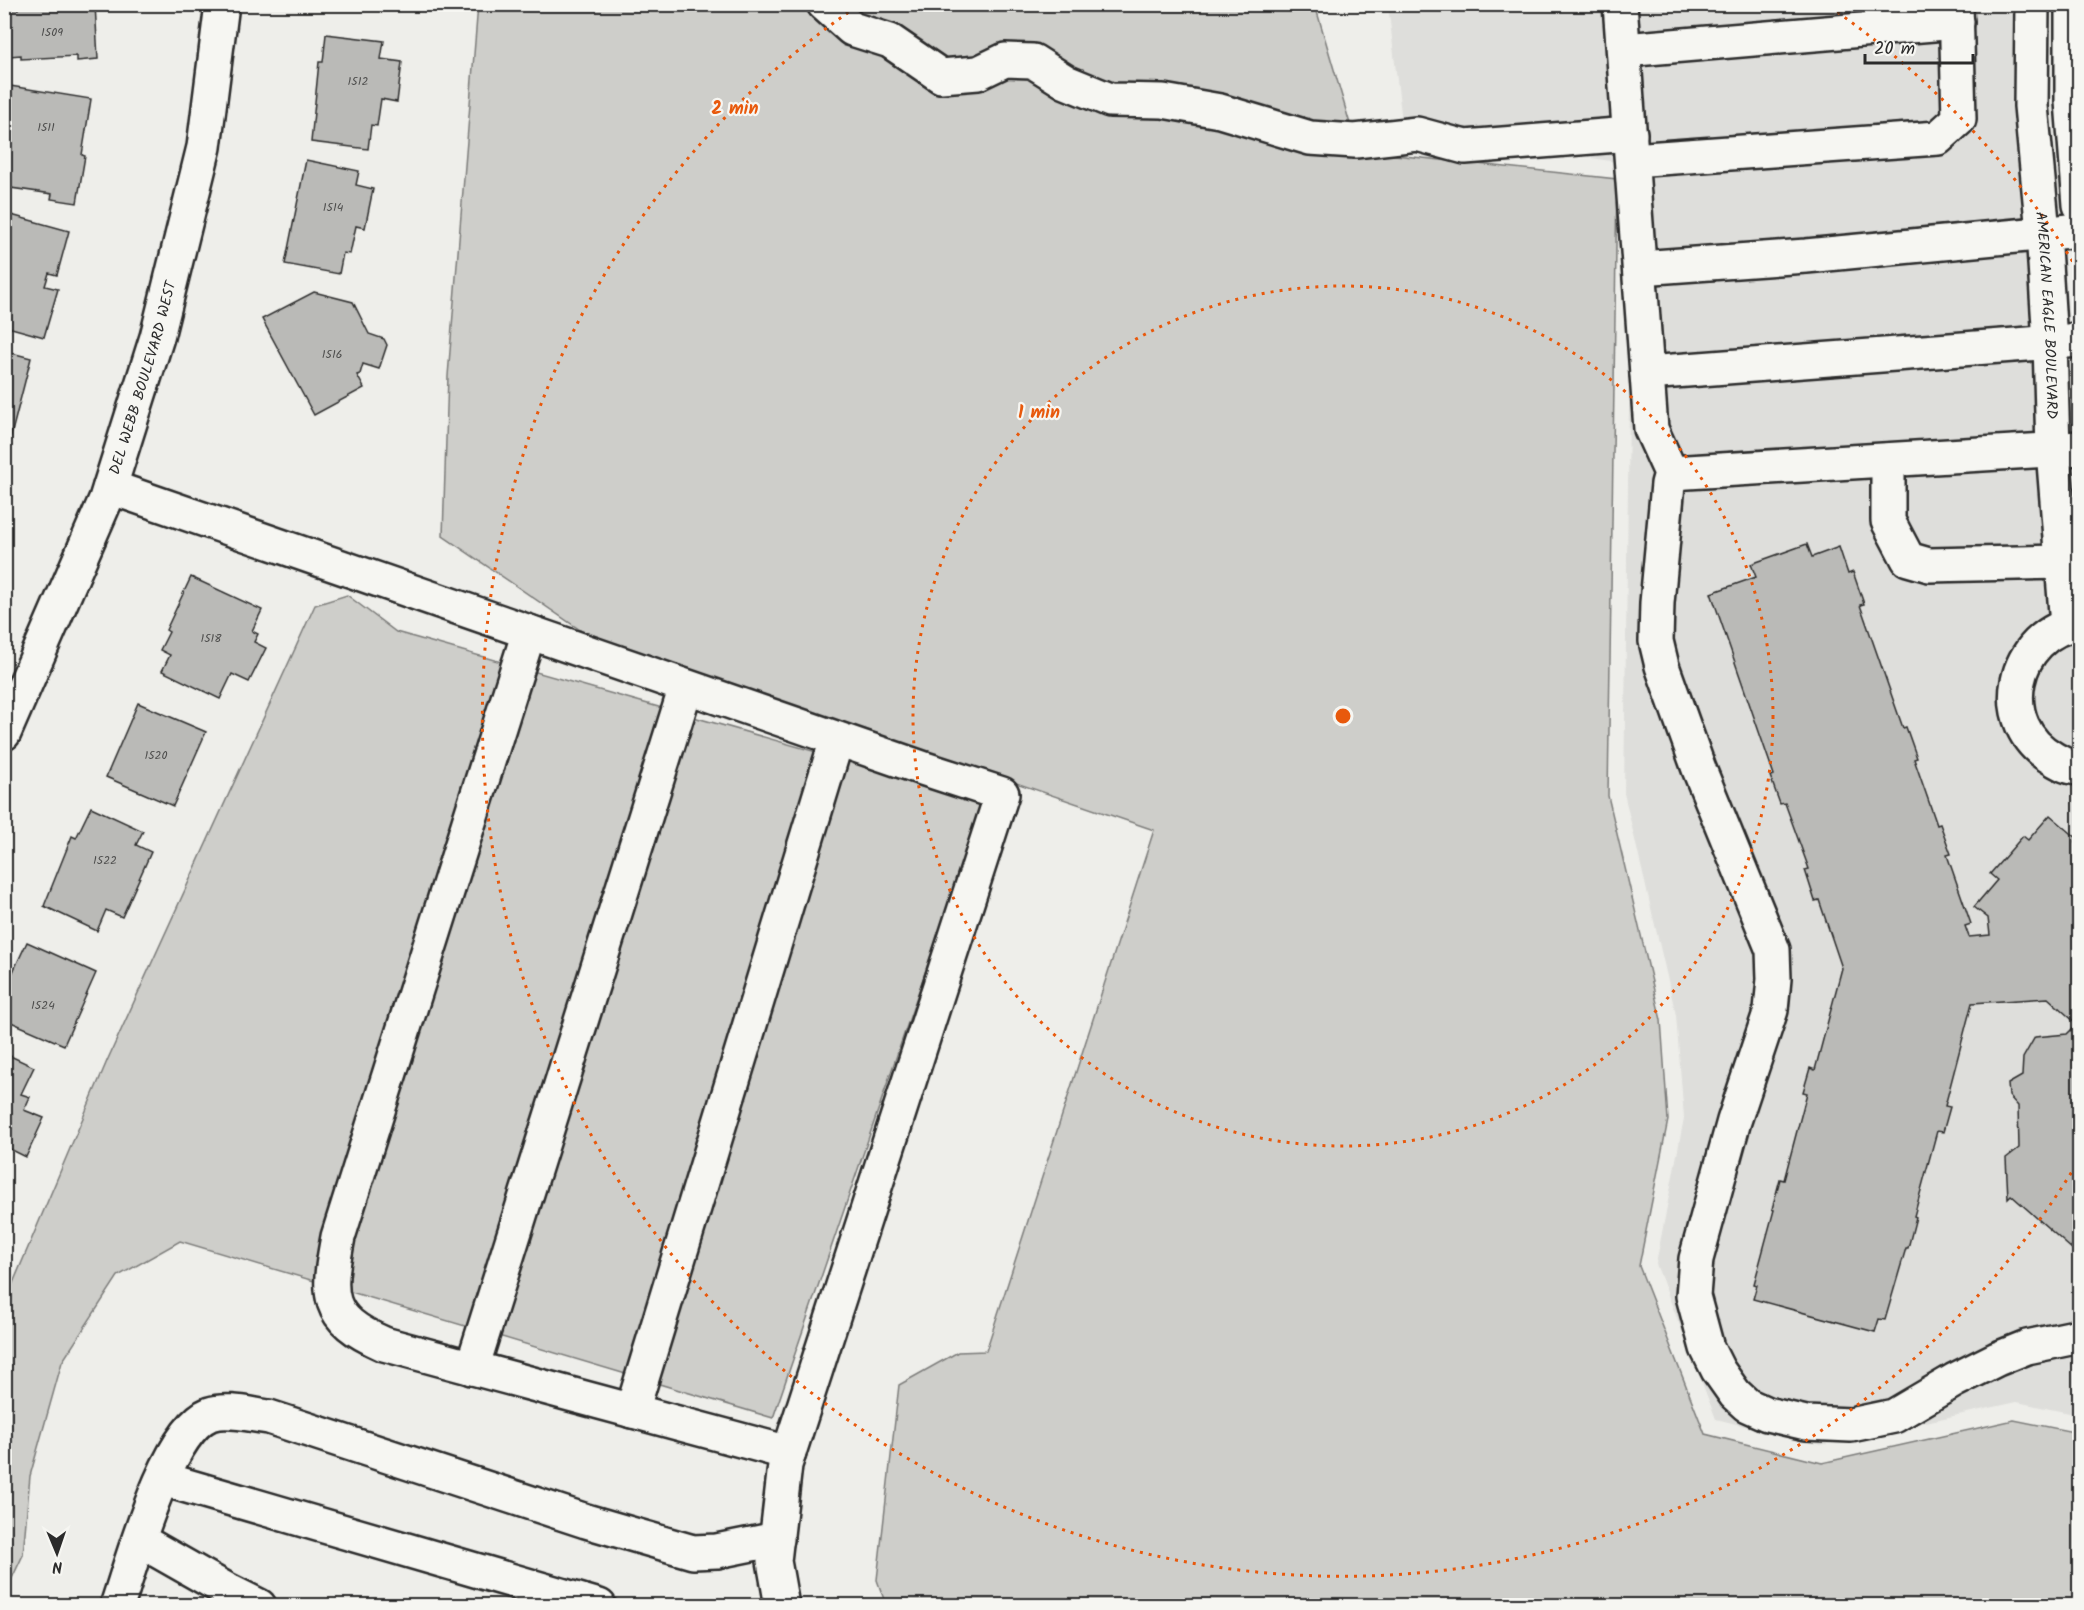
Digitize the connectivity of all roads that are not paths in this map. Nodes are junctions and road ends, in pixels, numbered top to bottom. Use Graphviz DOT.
graph roads {
  1 [pos="222,4"];
  2 [pos="824,4"];
  3 [pos="1620,4"];
  4 [pos="2032,4"];
  5 [pos="2072,4"];
  6 [pos="1957,13"];
  7 [pos="1624,50"];
  8 [pos="1631,147"];
  9 [pos="2079,205"];
  10 [pos="2079,230"];
  11 [pos="2043,232"];
  12 [pos="1640,268"];
  13 [pos="2065,341"];
  14 [pos="1647,373"];
  15 [pos="2066,449"];
  16 [pos="1888,460"];
  17 [pos="1671,473"];
  18 [pos="110,487"];
  19 [pos="2068,552"];
  20 [pos="2073,624"];
  21 [pos="529,632"];
  22 [pos="686,687"];
  23 [pos="4,733"];
  24 [pos="837,739"];
  25 [pos="2079,768"];
  26 [pos="2079,1336"];
  27 [pos="472,1368"];
  28 [pos="632,1411"];
  29 [pos="789,1454"];
  30 [pos="163,1479"];
  31 [pos="777,1539"];
  32 [pos="140,1540"];
  33 [pos="117,1605"];
  34 [pos="258,1605"];
  35 [pos="599,1605"];
  36 [pos="782,1605"];
  1 -- 18 [label="street, DEL WEBB BOULEVARD WEST"];
  2 -- 8 [label="street"];
  3 -- 7 [label="street"];
  4 -- 11 [label="street, AMERICAN EAGLE BOULEVARD"];
  5 -- 9 [label="street"];
  6 -- 7 [label="street"];
  6 -- 8 [label="street"];
  7 -- 8 [label="street"];
  8 -- 12 [label="street"];
  10 -- 11 [label="street"];
  11 -- 12 [label="street"];
  11 -- 13 [label="street, AMERICAN EAGLE BOULEVARD"];
  12 -- 14 [label="street"];
  13 -- 14 [label="street"];
  13 -- 15 [label="street, AMERICAN EAGLE BOULEVARD"];
  14 -- 17 [label="street"];
  15 -- 16 [label="street"];
  15 -- 19 [label="street, AMERICAN EAGLE BOULEVARD"];
  16 -- 17 [label="street"];
  16 -- 19 [label="street"];
  17 -- 26 [label="street"];
  18 -- 21 [label="street"];
  18 -- 23 [label="street, DEL WEBB BOULEVARD WEST"];
  19 -- 20 [label="street, AMERICAN EAGLE BOULEVARD"];
  20 -- 25 [label="street"];
  21 -- 22 [label="street"];
  21 -- 27 [label="street"];
  22 -- 24 [label="street"];
  22 -- 27 [label="street"];
  24 -- 28 [label="street"];
  24 -- 29 [label="street"];
  27 -- 28 [label="street"];
  28 -- 29 [label="street"];
  29 -- 31 [label="street"];
  30 -- 31 [label="street"];
  30 -- 32 [label="street"];
  30 -- 35 [label="street"];
  31 -- 36 [label="street"];
  32 -- 33 [label="street"];
  32 -- 34 [label="street"];
}
